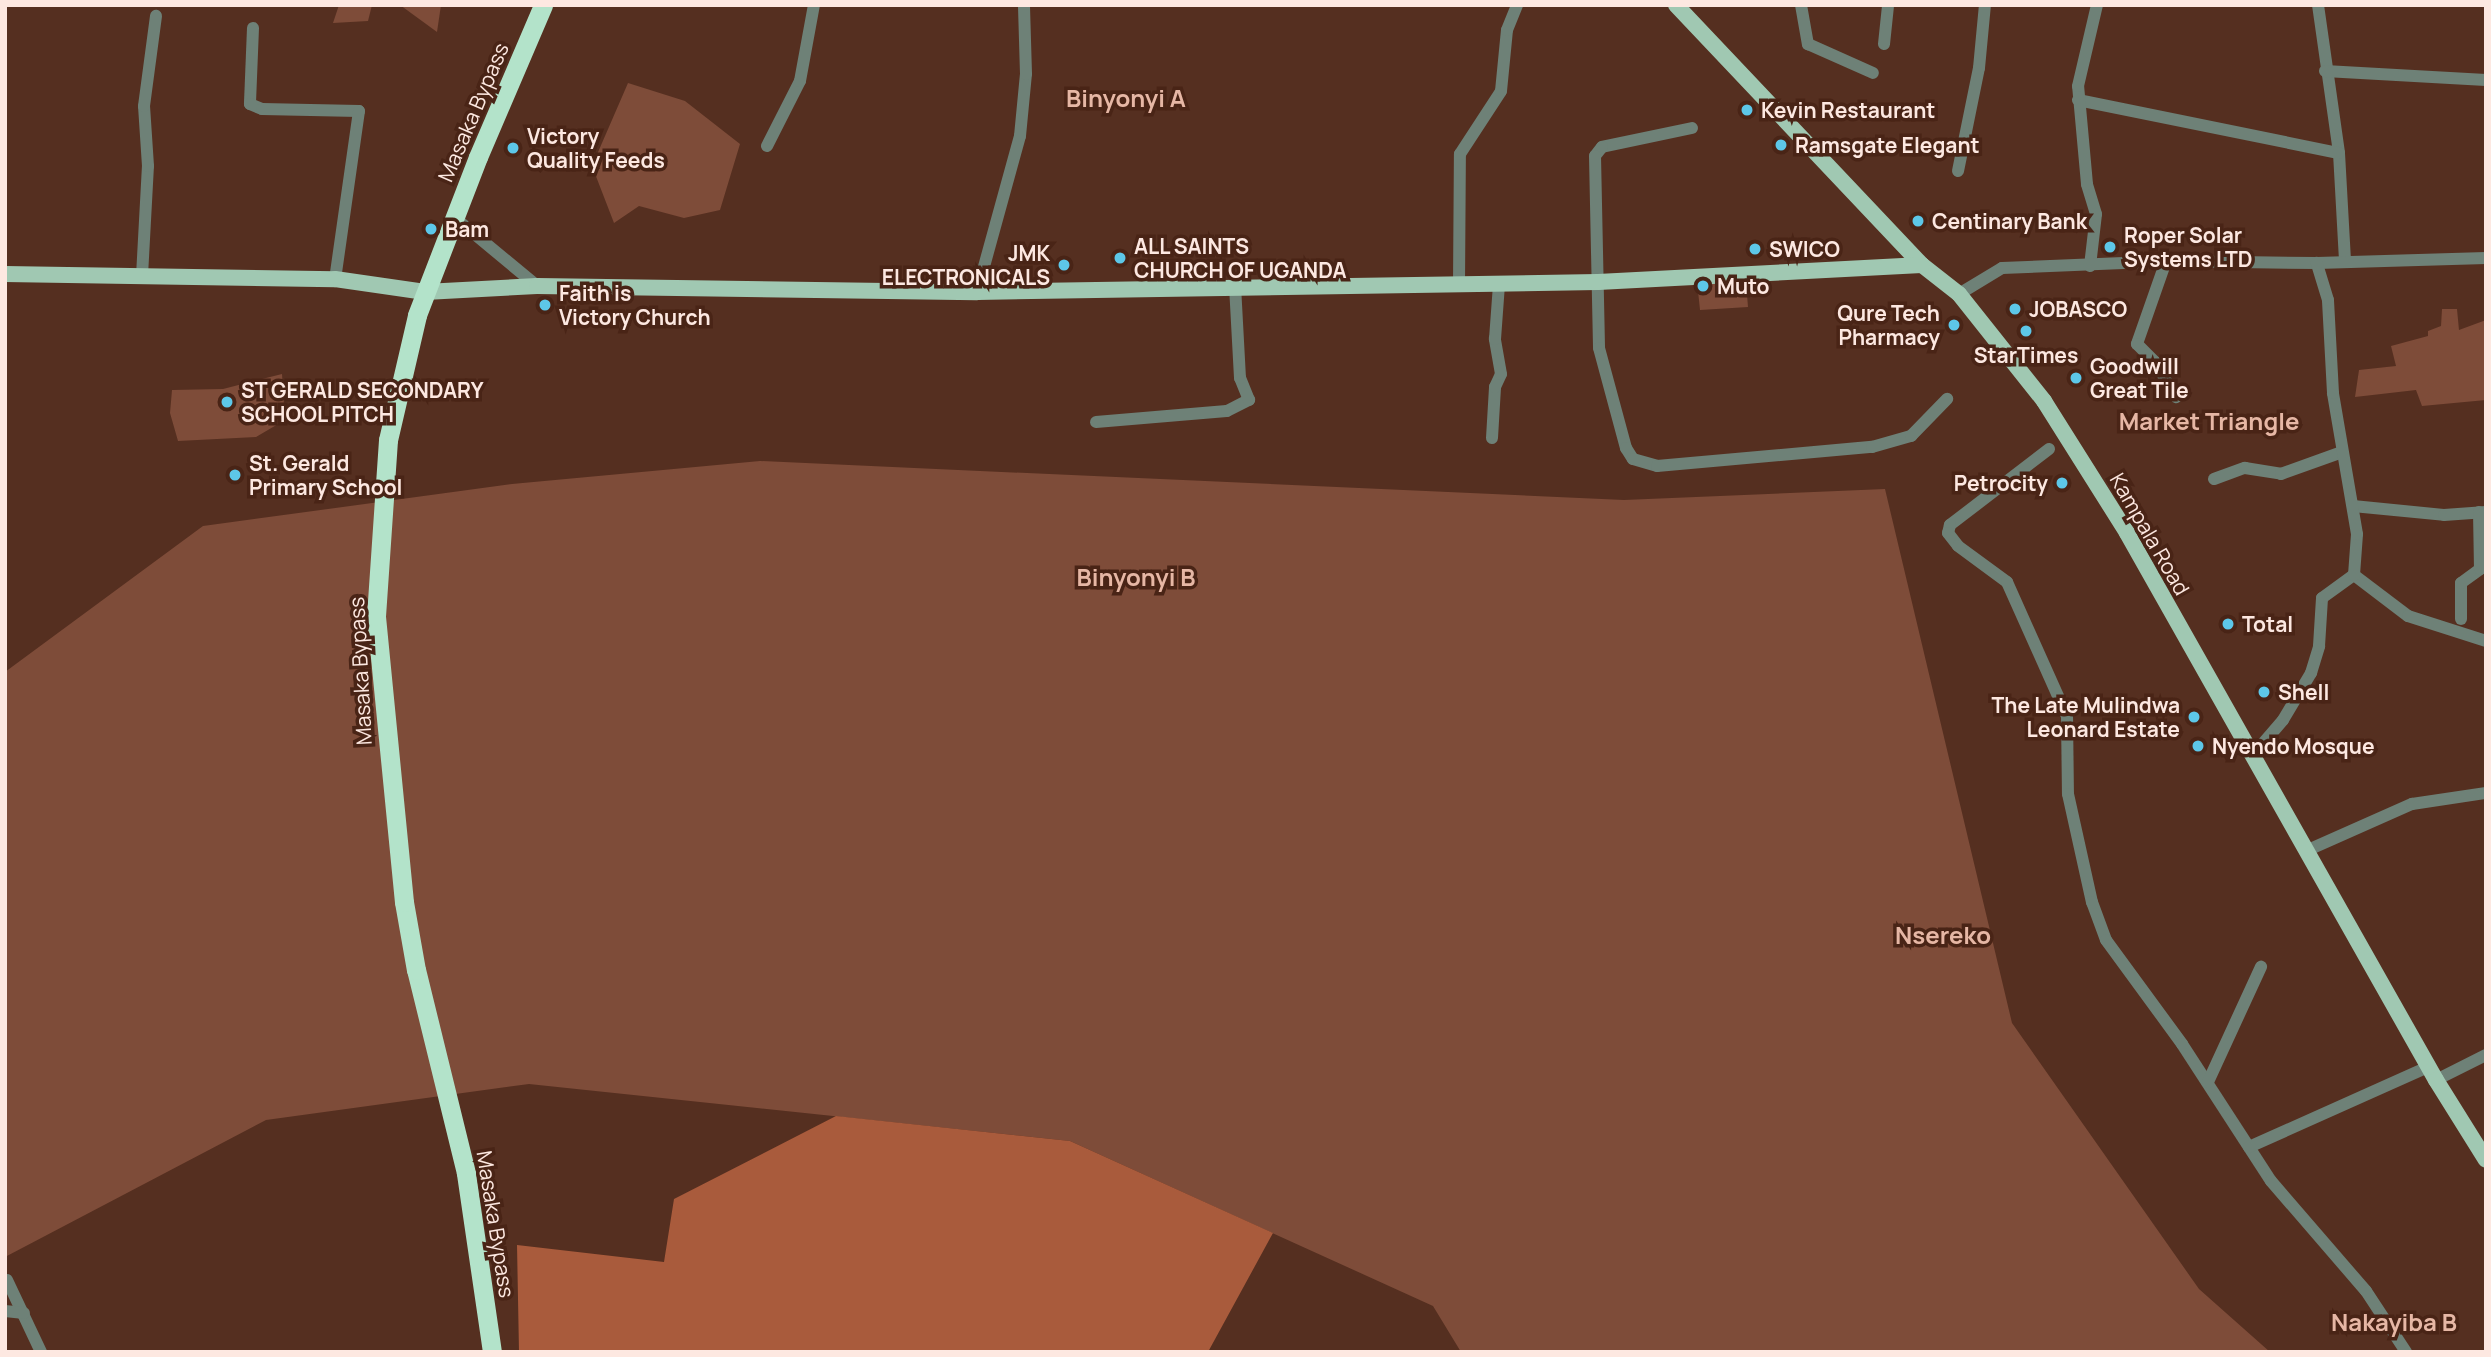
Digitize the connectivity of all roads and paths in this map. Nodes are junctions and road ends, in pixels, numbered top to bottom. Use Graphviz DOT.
graph roads {
  1 [pos="543,5"];
  2 [pos="814,5"];
  3 [pos="1024,5"];
  4 [pos="1517,5"];
  5 [pos="1676,5"];
  6 [pos="1801,5"];
  7 [pos="1888,5"];
  8 [pos="1985,5"];
  9 [pos="2097,5"];
  10 [pos="2318,5"];
  11 [pos="156,16"];
  12 [pos="253,28"];
  13 [pos="1884,44"];
  14 [pos="2325,71"];
  15 [pos="1873,73"];
  16 [pos="2486,80"];
  17 [pos="2078,100"];
  18 [pos="1692,128"];
  19 [pos="767,146"];
  20 [pos="2339,153"];
  21 [pos="1958,171"];
  22 [pos="454,217"];
  23 [pos="2486,258"];
  24 [pos="2166,261"];
  25 [pos="2346,262"];
  26 [pos="2317,263"];
  27 [pos="1922,265"];
  28 [pos="2090,266"];
  29 [pos="5,274"];
  30 [pos="142,276"];
  31 [pos="335,279"];
  32 [pos="1598,282"];
  33 [pos="1459,284"];
  34 [pos="1499,284"];
  35 [pos="1235,285"];
  36 [pos="537,286"];
  37 [pos="425,292"];
  38 [pos="977,292"];
  39 [pos="1959,294"];
  40 [pos="2176,397"];
  41 [pos="1947,399"];
  42 [pos="1096,422"];
  43 [pos="1492,438"];
  44 [pos="2049,449"];
  45 [pos="2342,452"];
  46 [pos="2214,479"];
  47 [pos="2353,506"];
  48 [pos="2482,512"];
  49 [pos="2354,575"];
  50 [pos="2461,619"];
  51 [pos="2486,641"];
  52 [pos="2253,755"];
  53 [pos="2486,793"];
  54 [pos="2308,850"];
  55 [pos="2261,967"];
  56 [pos="2486,1055"];
  57 [pos="2432,1074"];
  58 [pos="2207,1083"];
  59 [pos="2249,1147"];
  60 [pos="2486,1160"];
  61 [pos="7,1280"];
  62 [pos="5,1311"];
  63 [pos="24,1312"];
  64 [pos="41,1352"];
  65 [pos="492,1352"];
  66 [pos="2406,1352"];
  1 -- 22 [label="highway, Masaka Bypass"];
  2 -- 19 [label="street"];
  3 -- 38 [label="street"];
  4 -- 33 [label="street"];
  5 -- 27 [label="main road, Kampala Road"];
  6 -- 15 [label="street"];
  7 -- 13 [label="street"];
  8 -- 21 [label="street"];
  9 -- 17 [label="street"];
  10 -- 14 [label="street"];
  11 -- 30 [label="street"];
  12 -- 31 [label="street"];
  14 -- 16 [label="street"];
  14 -- 20 [label="street"];
  17 -- 20 [label="street"];
  17 -- 28 [label="street"];
  18 -- 32 [label="street"];
  20 -- 25 [label="street"];
  22 -- 36 [label="street"];
  22 -- 37 [label="highway, Masaka Bypass"];
  23 -- 25 [label="street"];
  24 -- 26 [label="street"];
  24 -- 28 [label="street"];
  24 -- 40 [label="street"];
  25 -- 26 [label="street"];
  26 -- 45 [label="street"];
  27 -- 32 [label="main road"];
  27 -- 39 [label="main road, Kampala Road"];
  28 -- 39 [label="street"];
  29 -- 30 [label="main road"];
  30 -- 31 [label="main road"];
  31 -- 37 [label="main road"];
  32 -- 34 [label="main road"];
  32 -- 41 [label="street"];
  33 -- 34 [label="main road"];
  33 -- 35 [label="main road"];
  34 -- 43 [label="street"];
  35 -- 38 [label="main road"];
  35 -- 42 [label="street"];
  36 -- 37 [label="main road"];
  36 -- 38 [label="main road"];
  37 -- 65 [label="highway, Masaka Bypass"];
  39 -- 52 [label="main road, Kampala Road"];
  44 -- 58 [label="street"];
  45 -- 46 [label="street"];
  45 -- 47 [label="street"];
  47 -- 48 [label="street"];
  47 -- 49 [label="street"];
  48 -- 50 [label="street"];
  49 -- 51 [label="street"];
  49 -- 52 [label="street"];
  52 -- 54 [label="main road, Kampala Road"];
  53 -- 54 [label="street"];
  54 -- 57 [label="main road, Kampala Road"];
  55 -- 58 [label="street"];
  56 -- 57 [label="street"];
  57 -- 59 [label="street"];
  57 -- 60 [label="main road, Kampala Road"];
  58 -- 59 [label="street"];
  59 -- 66 [label="street"];
  61 -- 63 [label="street"];
  62 -- 63 [label="street"];
  63 -- 64 [label="street"];
}
